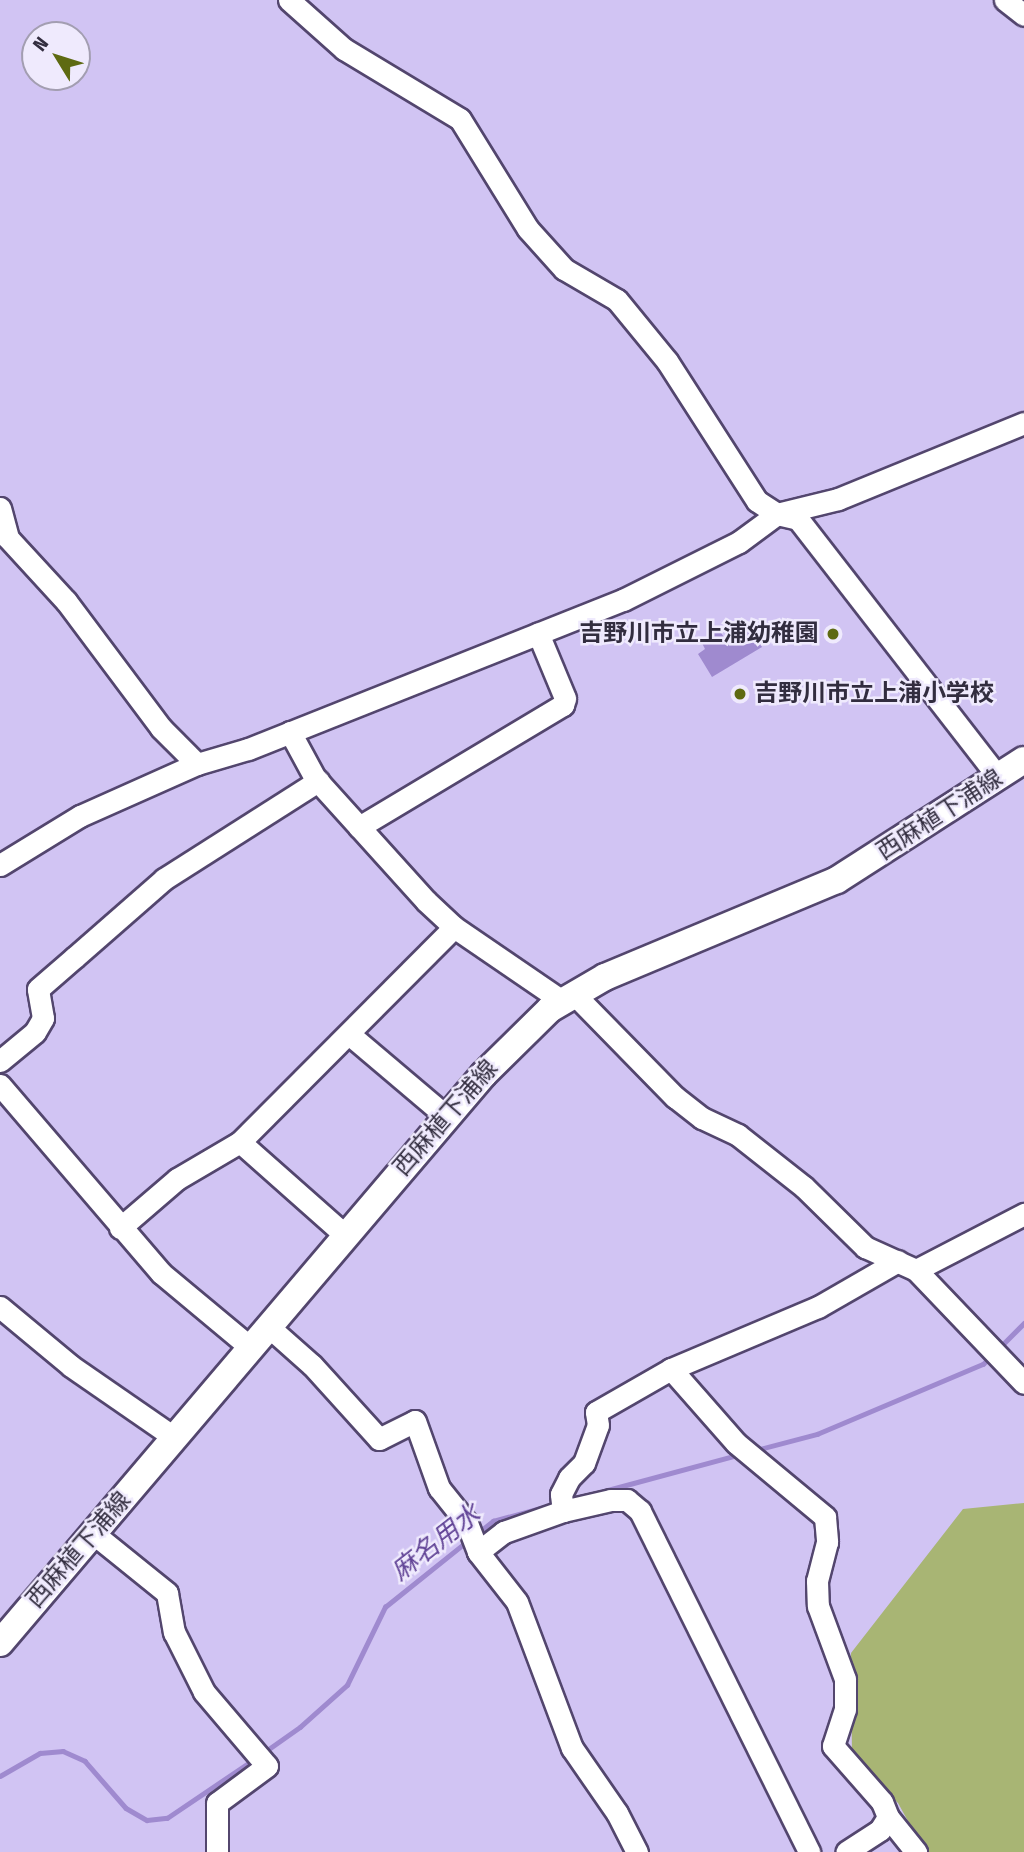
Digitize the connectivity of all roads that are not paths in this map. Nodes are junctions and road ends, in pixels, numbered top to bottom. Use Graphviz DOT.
graph roads {
  1 [pos="289,0"];
  2 [pos="1005,0"];
  3 [pos="1024,15"];
  4 [pos="1024,423"];
  5 [pos="0,508"];
  6 [pos="778,514"];
  7 [pos="4,541"];
  8 [pos="538,633"];
  9 [pos="290,732"];
  10 [pos="1024,760"];
  11 [pos="197,764"];
  12 [pos="998,777"];
  13 [pos="318,781"];
  14 [pos="359,827"];
  15 [pos="0,864"];
  16 [pos="454,927"];
  17 [pos="567,997"];
  18 [pos="349,1034"];
  19 [pos="0,1061"];
  20 [pos="0,1085"];
  21 [pos="447,1117"];
  22 [pos="240,1142"];
  23 [pos="1024,1214"];
  24 [pos="120,1228"];
  25 [pos="345,1235"];
  26 [pos="907,1266"];
  27 [pos="0,1307"];
  28 [pos="268,1327"];
  29 [pos="251,1348"];
  30 [pos="670,1369"];
  31 [pos="1024,1383"];
  32 [pos="175,1438"];
  33 [pos="562,1502"];
  34 [pos="94,1534"];
  35 [pos="478,1552"];
  36 [pos="0,1643"];
  37 [pos="888,1817"];
  38 [pos="217,1852"];
  39 [pos="637,1852"];
  40 [pos="809,1852"];
  41 [pos="846,1852"];
  42 [pos="916,1852"];
  1 -- 6 [label="street"];
  2 -- 3 [label="street"];
  4 -- 6 [label="street"];
  5 -- 7 [label="street"];
  6 -- 8 [label="street"];
  6 -- 12 [label="street"];
  7 -- 11 [label="street"];
  8 -- 9 [label="street"];
  8 -- 14 [label="street"];
  9 -- 11 [label="street"];
  9 -- 13 [label="street"];
  10 -- 12 [label="main road, 西麻植下浦線"];
  11 -- 15 [label="street"];
  12 -- 17 [label="main road, 西麻植下浦線"];
  13 -- 14 [label="street"];
  13 -- 19 [label="street"];
  14 -- 16 [label="street"];
  16 -- 17 [label="street"];
  16 -- 18 [label="street"];
  17 -- 21 [label="main road, 西麻植下浦線"];
  17 -- 26 [label="street"];
  18 -- 21 [label="street"];
  18 -- 22 [label="street"];
  20 -- 24 [label="street"];
  21 -- 25 [label="main road, 西麻植下浦線"];
  22 -- 24 [label="street"];
  22 -- 25 [label="street"];
  23 -- 26 [label="street"];
  24 -- 29 [label="street"];
  25 -- 28 [label="main road, 西麻植下浦線"];
  26 -- 30 [label="street"];
  26 -- 31 [label="street"];
  27 -- 32 [label="street"];
  28 -- 29 [label="main road, 西麻植下浦線"];
  28 -- 35 [label="street"];
  29 -- 32 [label="main road, 西麻植下浦線"];
  30 -- 33 [label="street"];
  30 -- 37 [label="street"];
  32 -- 34 [label="main road, 西麻植下浦線"];
  33 -- 35 [label="street"];
  33 -- 40 [label="street"];
  34 -- 36 [label="main road, 西麻植下浦線"];
  34 -- 38 [label="street"];
  35 -- 39 [label="street"];
  37 -- 41 [label="street"];
  37 -- 42 [label="street"];
}
